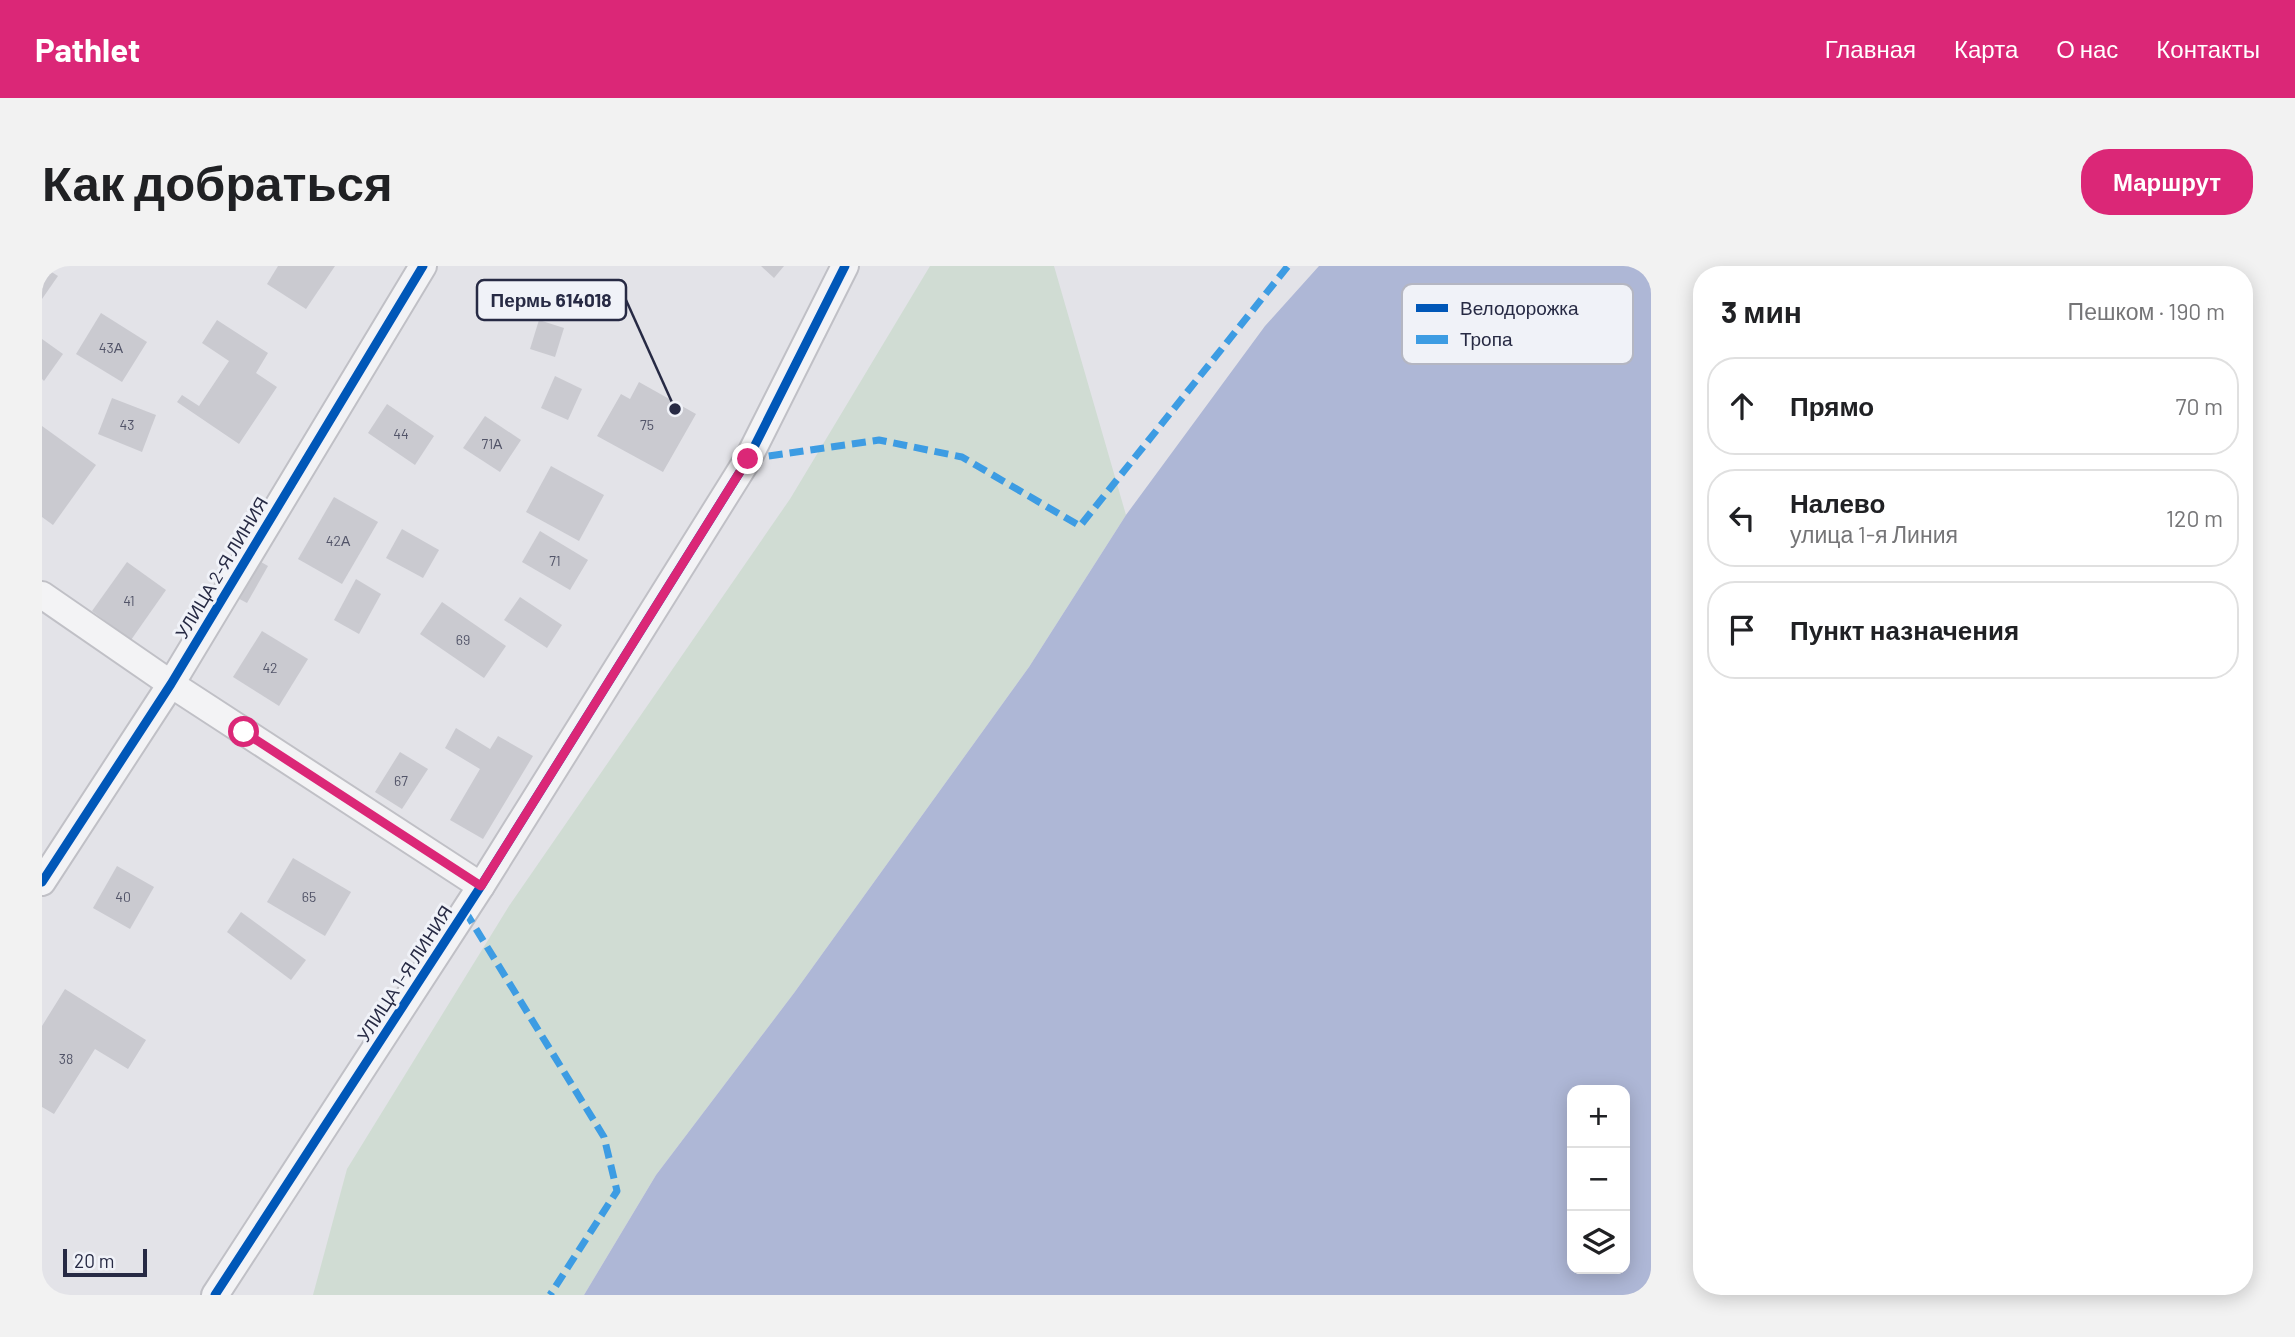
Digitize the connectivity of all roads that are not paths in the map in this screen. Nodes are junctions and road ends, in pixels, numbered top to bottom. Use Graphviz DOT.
graph roads {
  1 [pos="423,266"];
  2 [pos="845,266"];
  3 [pos="42,595"];
  4 [pos="171,684"];
  5 [pos="42,882"];
  6 [pos="481,886"];
  7 [pos="215,1295"];
  1 -- 4 [label="street, УЛИЦА 2-Я ЛИНИЯ"];
  2 -- 6 [label="street, УЛИЦА 1-Я ЛИНИЯ"];
  3 -- 4 [label="street"];
  4 -- 5 [label="street, УЛИЦА 2-Я ЛИНИЯ"];
  4 -- 6 [label="street"];
  6 -- 7 [label="street, УЛИЦА 1-Я ЛИНИЯ"];
}
